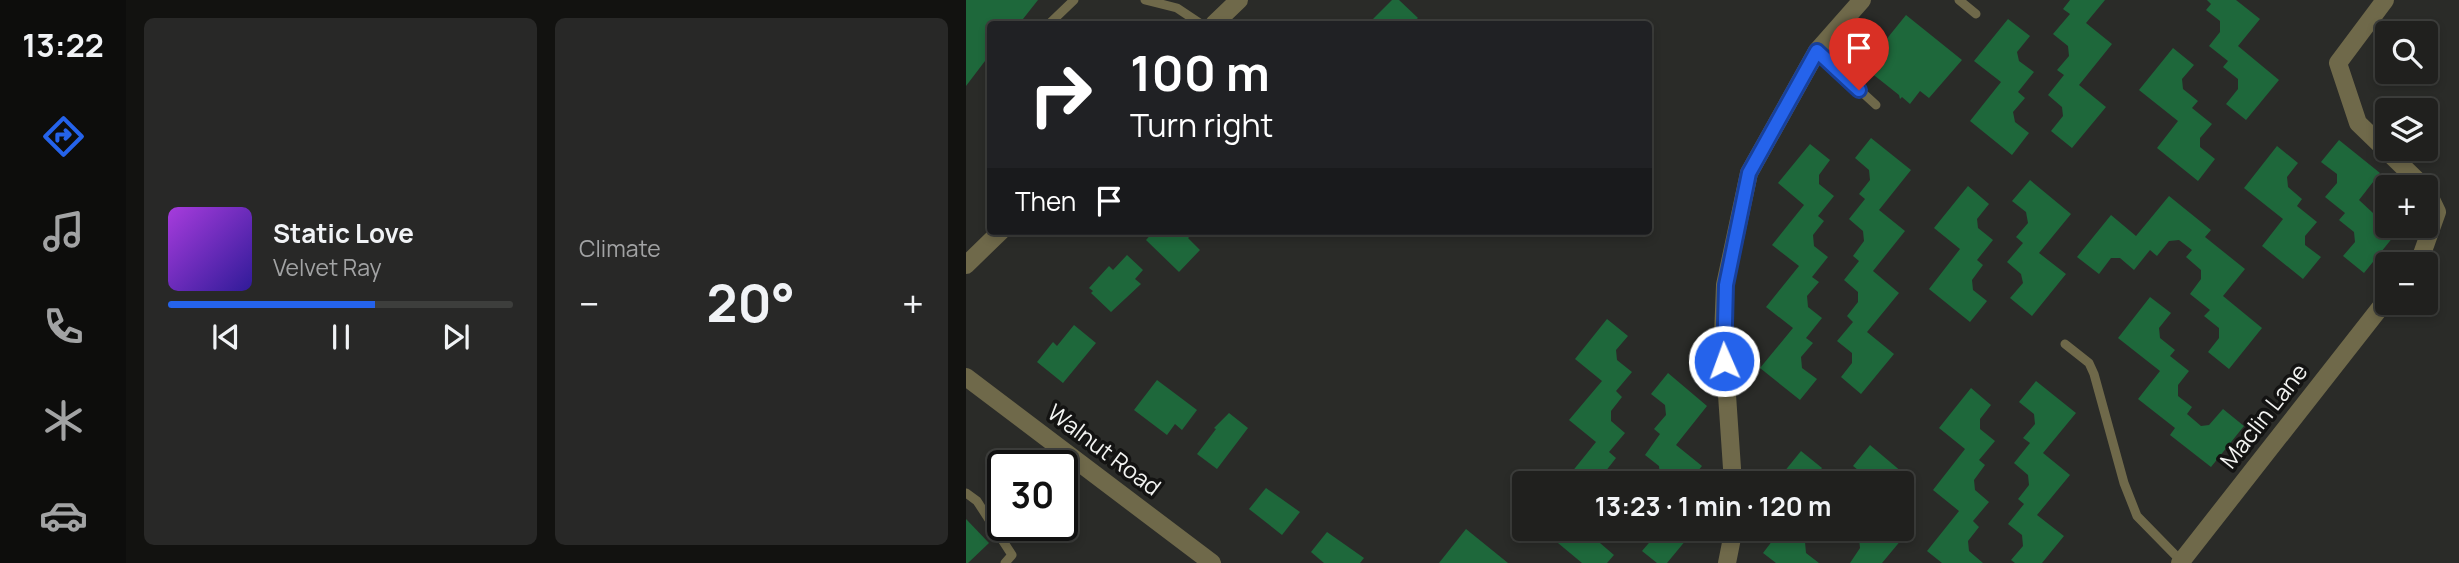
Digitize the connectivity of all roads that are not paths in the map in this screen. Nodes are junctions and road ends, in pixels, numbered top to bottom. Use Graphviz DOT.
graph roads {
  1 [pos="1074,0"];
  2 [pos="1145,0"];
  3 [pos="1239,0"];
  4 [pos="1862,0"];
  5 [pos="1959,0"];
  6 [pos="2385,0"];
  7 [pos="1976,14"];
  8 [pos="1052,21"];
  9 [pos="1196,21"];
  10 [pos="1217,21"];
  11 [pos="1817,51"];
  12 [pos="1876,105"];
  13 [pos="2412,175"];
  14 [pos="997,235"];
  15 [pos="966,265"];
  16 [pos="2375,314"];
  17 [pos="2065,344"];
  18 [pos="966,377"];
  19 [pos="1732,471"];
  20 [pos="966,493"];
  21 [pos="1731,541"];
  22 [pos="2181,562"];
  23 [pos="1005,563"];
  24 [pos="1212,563"];
  25 [pos="1727,563"];
  1 -- 8 [label="lane"];
  2 -- 9 [label="lane"];
  3 -- 10 [label="street"];
  4 -- 11 [label="street"];
  5 -- 7 [label="lane"];
  6 -- 13 [label="street"];
  11 -- 12 [label="lane"];
  11 -- 19 [label="street"];
  14 -- 15 [label="street"];
  16 -- 22 [label="street, Maclin Lane"];
  17 -- 22 [label="lane"];
  18 -- 24 [label="street, Walnut Road"];
  20 -- 23 [label="lane"];
  21 -- 25 [label="street"];
}
